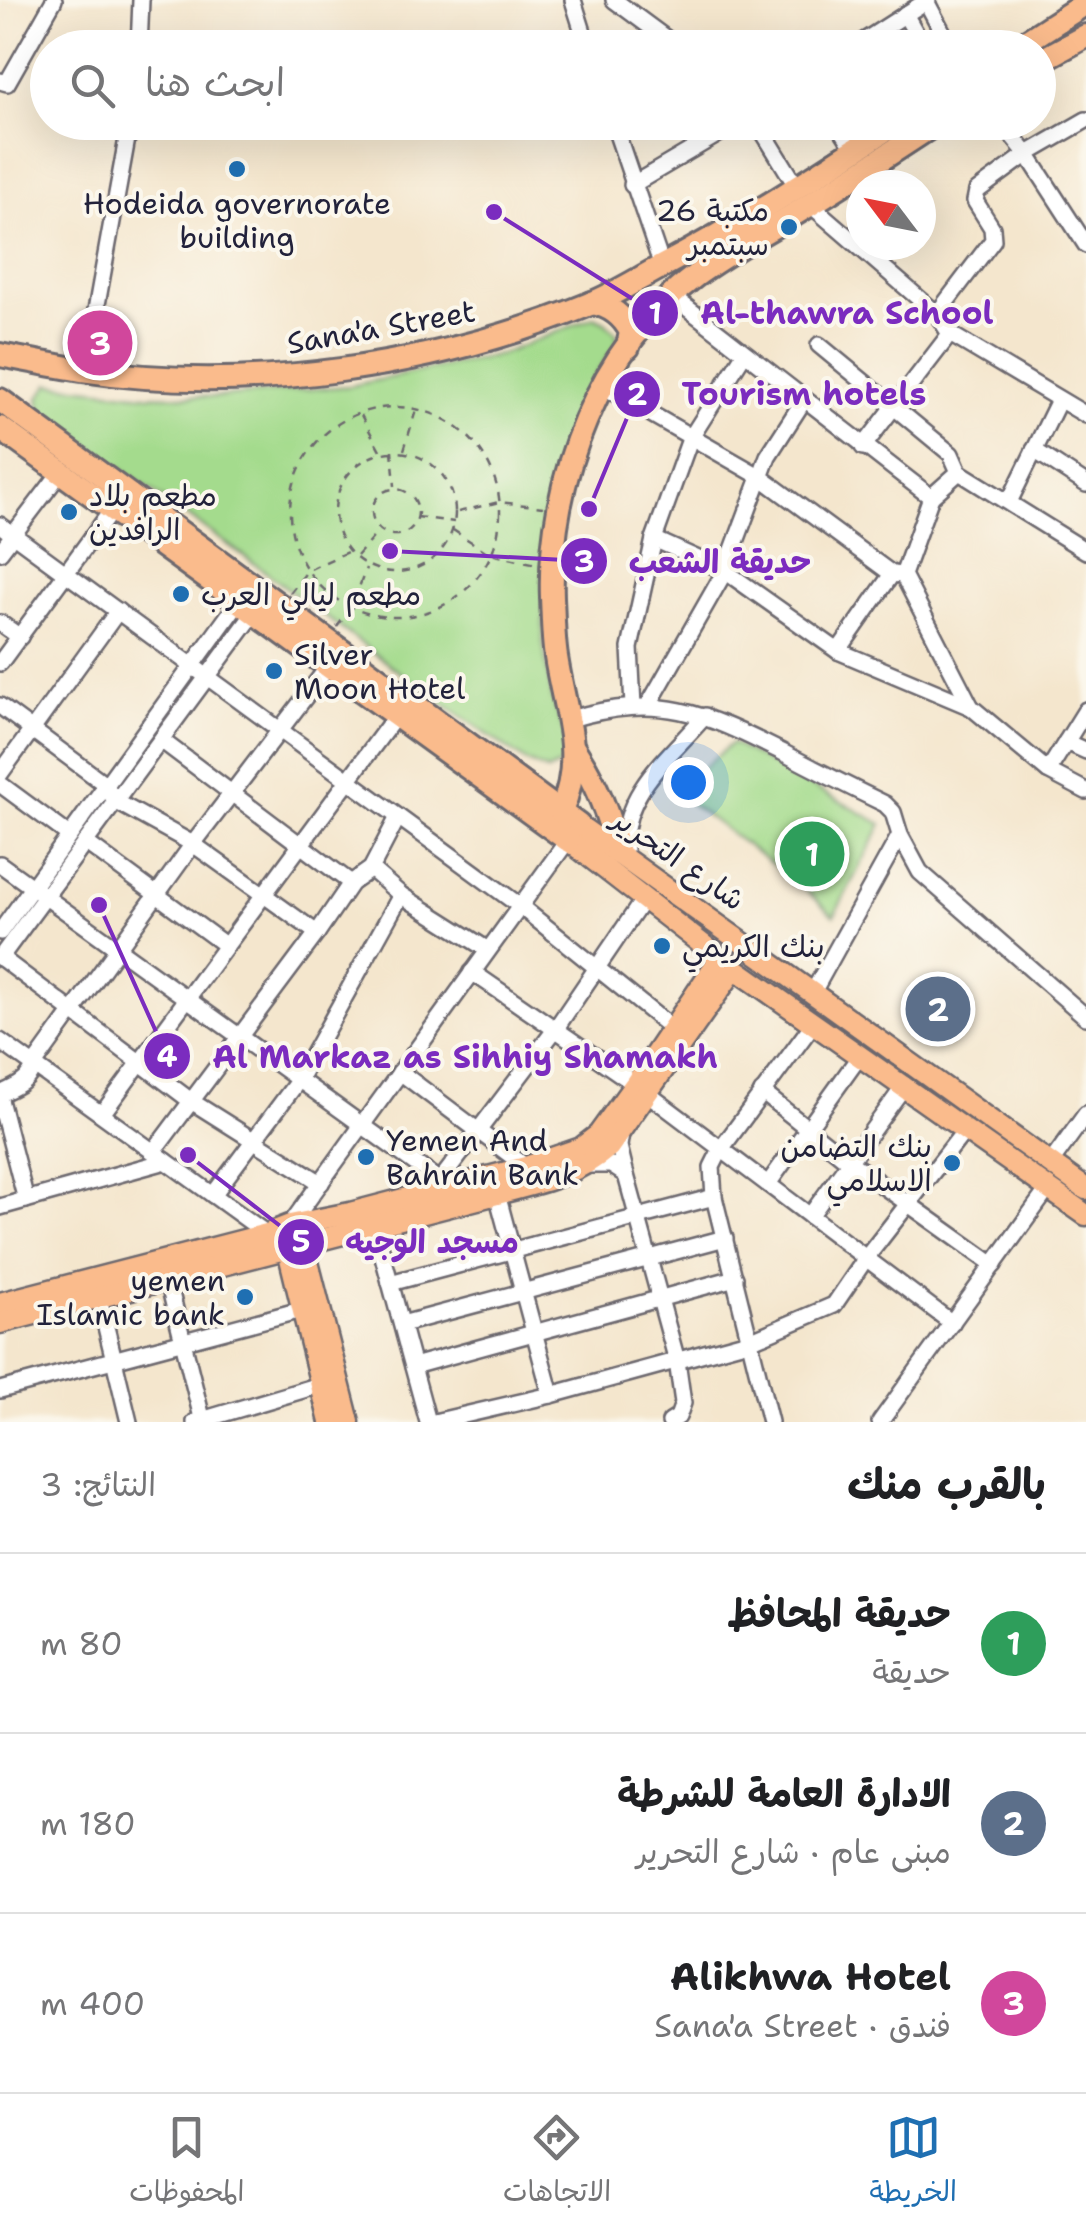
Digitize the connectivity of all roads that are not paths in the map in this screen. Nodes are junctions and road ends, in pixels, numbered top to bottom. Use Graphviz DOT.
graph roads {
  1 [pos="54,0"];
  2 [pos="141,0"];
  3 [pos="573,0"];
  4 [pos="614,0"];
  5 [pos="927,0"];
  6 [pos="1077,4"];
  7 [pos="905,14"];
  8 [pos="37,30"];
  9 [pos="140,30"];
  10 [pos="582,30"];
  11 [pos="655,30"];
  12 [pos="881,30"];
  13 [pos="914,30"];
  14 [pos="942,30"];
  15 [pos="1041,30"];
  16 [pos="1085,39"];
  17 [pos="30,42"];
  18 [pos="1056,53"];
  19 [pos="0,81"];
  20 [pos="1086,120"];
  21 [pos="1056,137"];
  22 [pos="127,140"];
  23 [pos="618,140"];
  24 [pos="708,140"];
  25 [pos="768,140"];
  26 [pos="849,140"];
  27 [pos="870,140"];
  28 [pos="905,140"];
  29 [pos="1016,140"];
  30 [pos="1051,140"];
  31 [pos="855,150"];
  32 [pos="1027,154"];
  33 [pos="632,185"];
  34 [pos="804,196"];
  35 [pos="1086,244"];
  36 [pos="662,266"];
  37 [pos="672,296"];
  38 [pos="592,303"];
  39 [pos="937,314"];
  40 [pos="950,334"];
  41 [pos="818,345"];
  42 [pos="628,347"];
  43 [pos="0,354"];
  44 [pos="744,354"];
  45 [pos="85,370"];
  46 [pos="604,387"];
  47 [pos="804,400"];
  48 [pos="1059,400"];
  49 [pos="892,409"];
  50 [pos="1086,415"];
  51 [pos="5,424"];
  52 [pos="690,439"];
  53 [pos="863,447"];
  54 [pos="1034,450"];
  55 [pos="959,472"];
  56 [pos="60,474"];
  57 [pos="759,476"];
  58 [pos="1086,484"];
  59 [pos="931,497"];
  60 [pos="1009,502"];
  61 [pos="112,510"];
  62 [pos="6,530"];
  63 [pos="654,540"];
  64 [pos="1086,551"];
  65 [pos="0,552"];
  66 [pos="725,570"];
  67 [pos="66,574"];
  68 [pos="898,574"];
  69 [pos="247,606"];
  70 [pos="118,611"];
  71 [pos="0,623"];
  72 [pos="20,637"];
  73 [pos="838,652"];
  74 [pos="0,663"];
  75 [pos="192,666"];
  76 [pos="328,667"];
  77 [pos="207,677"];
  78 [pos="0,706"];
  79 [pos="640,706"];
  80 [pos="971,707"];
  81 [pos="1086,710"];
  82 [pos="705,716"];
  83 [pos="396,717"];
  84 [pos="570,719"];
  85 [pos="33,728"];
  86 [pos="280,731"];
  87 [pos="161,740"];
  88 [pos="1066,742"];
  89 [pos="574,748"];
  90 [pos="1086,751"];
  91 [pos="1048,770"];
  92 [pos="0,774"];
  93 [pos="348,780"];
  94 [pos="0,784"];
  95 [pos="105,786"];
  96 [pos="1086,790"];
  97 [pos="233,795"];
  98 [pos="115,801"];
  99 [pos="398,817"];
  100 [pos="569,826"];
  101 [pos="900,836"];
  102 [pos="77,838"];
  103 [pos="301,843"];
  104 [pos="193,844"];
  105 [pos="622,856"];
  106 [pos="0,864"];
  107 [pos="371,869"];
  108 [pos="351,882"];
  109 [pos="38,892"];
  110 [pos="158,894"];
  111 [pos="264,895"];
  112 [pos="401,895"];
  113 [pos="643,900"];
  114 [pos="520,906"];
  115 [pos="0,932"];
  116 [pos="318,933"];
  117 [pos="224,944"];
  118 [pos="488,950"];
  119 [pos="118,951"];
  120 [pos="0,958"];
  121 [pos="728,963"];
  122 [pos="596,968"];
  123 [pos="472,972"];
  124 [pos="792,976"];
  125 [pos="817,994"];
  126 [pos="778,997"];
  127 [pos="186,1000"];
  128 [pos="74,1012"];
  129 [pos="1086,1017"];
  130 [pos="809,1020"];
  131 [pos="674,1030"];
  132 [pos="554,1031"];
  133 [pos="239,1039"];
  134 [pos="0,1041"];
  135 [pos="859,1057"];
  136 [pos="139,1063"];
  137 [pos="34,1065"];
  138 [pos="400,1072"];
  139 [pos="297,1080"];
  140 [pos="905,1086"];
  141 [pos="642,1089"];
  142 [pos="762,1092"];
  143 [pos="0,1097"];
  144 [pos="192,1101"];
  145 [pos="102,1114"];
  146 [pos="1086,1114"];
  147 [pos="362,1126"];
  148 [pos="622,1128"];
  149 [pos="810,1128"];
  150 [pos="966,1129"];
  151 [pos="480,1131"];
  152 [pos="254,1142"];
  153 [pos="721,1148"];
  154 [pos="160,1156"];
  155 [pos="851,1162"];
  156 [pos="1050,1164"];
  157 [pos="588,1166"];
  158 [pos="526,1167"];
  159 [pos="331,1168"];
  160 [pos="626,1175"];
  161 [pos="320,1183"];
  162 [pos="444,1184"];
  163 [pos="768,1184"];
  164 [pos="1086,1188"];
  165 [pos="1048,1189"];
  166 [pos="498,1194"];
  167 [pos="213,1195"];
  168 [pos="714,1197"];
  169 [pos="26,1200"];
  170 [pos="908,1203"];
  171 [pos="0,1207"];
  172 [pos="1086,1215"];
  173 [pos="810,1216"];
  174 [pos="638,1217"];
  175 [pos="300,1223"];
  176 [pos="375,1227"];
  177 [pos="267,1234"];
  178 [pos="724,1238"];
  179 [pos="296,1248"];
  180 [pos="512,1250"];
  181 [pos="866,1258"];
  182 [pos="649,1260"];
  183 [pos="994,1264"];
  184 [pos="735,1278"];
  185 [pos="168,1280"];
  186 [pos="390,1283"];
  187 [pos="522,1293"];
  188 [pos="99,1298"];
  189 [pos="660,1300"];
  190 [pos="302,1310"];
  191 [pos="1,1316"];
  192 [pos="952,1322"];
  193 [pos="402,1324"];
  194 [pos="534,1332"];
  195 [pos="752,1340"];
  196 [pos="183,1342"];
  197 [pos="114,1360"];
  198 [pos="677,1361"];
  199 [pos="413,1366"];
  200 [pos="320,1385"];
  201 [pos="0,1390"];
  202 [pos="551,1395"];
  203 [pos="200,1421"];
  204 [pos="129,1422"];
  205 [pos="330,1422"];
  206 [pos="349,1422"];
  207 [pos="431,1422"];
  208 [pos="670,1422"];
  209 [pos="770,1422"];
  210 [pos="880,1422"];
  1 -- 8 [label="street"];
  2 -- 9 [label="street"];
  3 -- 10 [label="street"];
  4 -- 11 [label="street"];
  5 -- 7 [label="street"];
  5 -- 14 [label="street"];
  6 -- 15 [label="highway"];
  7 -- 12 [label="street"];
  7 -- 13 [label="street"];
  16 -- 18 [label="highway"];
  17 -- 19 [label="street"];
  20 -- 21 [label="street"];
  22 -- 45 [label="street"];
  23 -- 33 [label="street"];
  24 -- 33 [label="street"];
  25 -- 34 [label="street"];
  26 -- 31 [label="street"];
  27 -- 31 [label="highway, Sana'a Street"];
  28 -- 34 [label="highway, Sana'a Street"];
  29 -- 32 [label="street"];
  30 -- 32 [label="street"];
  31 -- 34 [label="highway, Sana'a Street"];
  32 -- 35 [label="street"];
  32 -- 39 [label="street"];
  33 -- 36 [label="street"];
  34 -- 36 [label="highway, Sana'a Street"];
  34 -- 37 [label="highway, Sana'a Street"];
  34 -- 39 [label="street"];
  36 -- 38 [label="highway, Sana'a Street"];
  37 -- 42 [label="highway, Sana'a Street"];
  37 -- 44 [label="street"];
  38 -- 42 [label="highway"];
  38 -- 45 [label="highway, Sana'a Street"];
  39 -- 40 [label="street"];
  40 -- 48 [label="street"];
  40 -- 49 [label="street"];
  41 -- 49 [label="street"];
  42 -- 46 [label="highway, Sana'a Street"];
  43 -- 45 [label="highway, Sana'a Street"];
  44 -- 47 [label="street"];
  44 -- 52 [label="street"];
  46 -- 52 [label="street"];
  46 -- 84 [label="highway, Sana'a Street"];
  47 -- 53 [label="street"];
  47 -- 57 [label="street"];
  48 -- 50 [label="street"];
  48 -- 54 [label="street"];
  49 -- 53 [label="street"];
  49 -- 55 [label="street"];
  51 -- 56 [label="highway"];
  51 -- 100 [label="highway"];
  52 -- 57 [label="street"];
  52 -- 63 [label="street"];
  53 -- 59 [label="street"];
  54 -- 58 [label="street"];
  54 -- 60 [label="street"];
  55 -- 59 [label="street"];
  55 -- 60 [label="street"];
  56 -- 61 [label="highway"];
  56 -- 62 [label="street"];
  57 -- 66 [label="street"];
  57 -- 68 [label="street"];
  59 -- 68 [label="street"];
  60 -- 64 [label="street"];
  61 -- 67 [label="street"];
  61 -- 69 [label="highway"];
  62 -- 65 [label="street"];
  62 -- 67 [label="street"];
  63 -- 66 [label="street"];
  63 -- 79 [label="street"];
  66 -- 73 [label="street"];
  66 -- 79 [label="street"];
  67 -- 70 [label="street"];
  67 -- 72 [label="street"];
  68 -- 73 [label="street"];
  68 -- 80 [label="street"];
  69 -- 75 [label="street"];
  69 -- 76 [label="highway"];
  69 -- 77 [label="street"];
  70 -- 75 [label="street"];
  70 -- 85 [label="street"];
  71 -- 72 [label="street"];
  72 -- 74 [label="street"];
  73 -- 80 [label="street"];
  75 -- 77 [label="street"];
  75 -- 95 [label="street"];
  76 -- 83 [label="highway"];
  76 -- 86 [label="street"];
  77 -- 86 [label="street"];
  77 -- 87 [label="street"];
  78 -- 85 [label="street"];
  79 -- 82 [label="street"];
  79 -- 84 [label="street"];
  80 -- 91 [label="street"];
  81 -- 88 [label="street"];
  82 -- 101 [label="street"];
  82 -- 105 [label="street"];
  83 -- 93 [label="street"];
  83 -- 100 [label="highway"];
  84 -- 89 [label="highway, Sana'a Street"];
  85 -- 92 [label="street"];
  85 -- 95 [label="street"];
  86 -- 93 [label="street"];
  86 -- 97 [label="street"];
  87 -- 97 [label="street"];
  87 -- 98 [label="street"];
  88 -- 90 [label="street"];
  88 -- 91 [label="street"];
  89 -- 100 [label="highway, Sana'a Street"];
  89 -- 105 [label="highway"];
  91 -- 96 [label="street"];
  93 -- 99 [label="street"];
  93 -- 103 [label="street"];
  94 -- 102 [label="street"];
  95 -- 98 [label="street"];
  95 -- 102 [label="street"];
  97 -- 103 [label="street"];
  97 -- 104 [label="street"];
  98 -- 102 [label="street"];
  98 -- 104 [label="street"];
  99 -- 107 [label="street"];
  99 -- 114 [label="street"];
  100 -- 105 [label="main road, شارع التحرير"];
  100 -- 113 [label="main road, شارع التحرير"];
  100 -- 114 [label="street"];
  101 -- 125 [label="street"];
  101 -- 129 [label="street"];
  102 -- 109 [label="street"];
  102 -- 110 [label="street"];
  103 -- 108 [label="street"];
  103 -- 111 [label="street"];
  104 -- 110 [label="street"];
  104 -- 111 [label="street"];
  105 -- 124 [label="main road, شارع التحرير"];
  106 -- 109 [label="street"];
  107 -- 108 [label="street"];
  107 -- 112 [label="street"];
  108 -- 116 [label="street"];
  109 -- 115 [label="street"];
  109 -- 119 [label="street"];
  109 -- 120 [label="street"];
  110 -- 117 [label="street"];
  110 -- 119 [label="street"];
  111 -- 116 [label="street"];
  111 -- 117 [label="street"];
  112 -- 118 [label="street"];
  112 -- 139 [label="street"];
  113 -- 121 [label="main road, شارع التحرير"];
  113 -- 122 [label="street"];
  114 -- 118 [label="street"];
  114 -- 122 [label="street"];
  116 -- 133 [label="street"];
  117 -- 127 [label="street"];
  118 -- 123 [label="street"];
  119 -- 127 [label="street"];
  119 -- 128 [label="street"];
  120 -- 128 [label="street"];
  121 -- 126 [label="main road, شارع التحرير"];
  121 -- 131 [label="main road"];
  121 -- 141 [label="main road"];
  122 -- 131 [label="street"];
  122 -- 132 [label="street"];
  123 -- 132 [label="street"];
  123 -- 138 [label="street"];
  124 -- 125 [label="main road, شارع التحرير"];
  124 -- 126 [label="main road"];
  125 -- 130 [label="main road"];
  125 -- 156 [label="main road, شارع التحرير"];
  126 -- 130 [label="main road, شارع التحرير"];
  127 -- 133 [label="street"];
  127 -- 136 [label="street"];
  128 -- 136 [label="street"];
  128 -- 137 [label="street"];
  130 -- 135 [label="main road, شارع التحرير"];
  130 -- 142 [label="street"];
  131 -- 141 [label="main road"];
  132 -- 141 [label="street"];
  132 -- 151 [label="street"];
  133 -- 139 [label="street"];
  133 -- 144 [label="street"];
  134 -- 137 [label="street"];
  135 -- 140 [label="main road, شارع التحرير"];
  135 -- 149 [label="street"];
  136 -- 144 [label="street"];
  136 -- 145 [label="street"];
  137 -- 143 [label="street"];
  137 -- 145 [label="street"];
  138 -- 147 [label="street"];
  138 -- 151 [label="street"];
  139 -- 147 [label="street"];
  139 -- 152 [label="street"];
  140 -- 150 [label="main road, شارع التحرير"];
  140 -- 155 [label="street"];
  141 -- 148 [label="main road"];
  141 -- 153 [label="street"];
  141 -- 158 [label="main road"];
  142 -- 149 [label="street"];
  142 -- 153 [label="street"];
  143 -- 169 [label="street"];
  144 -- 152 [label="street"];
  144 -- 154 [label="street"];
  145 -- 154 [label="street"];
  146 -- 156 [label="street"];
  147 -- 159 [label="street"];
  147 -- 162 [label="street"];
  148 -- 157 [label="main road"];
  148 -- 160 [label="street"];
  149 -- 155 [label="street"];
  149 -- 163 [label="street"];
  150 -- 165 [label="main road, شارع التحرير"];
  150 -- 170 [label="street"];
  151 -- 158 [label="street"];
  151 -- 162 [label="street"];
  152 -- 161 [label="street"];
  152 -- 167 [label="street"];
  153 -- 163 [label="street"];
  153 -- 168 [label="street"];
  154 -- 167 [label="street"];
  154 -- 169 [label="street"];
  155 -- 170 [label="street"];
  155 -- 173 [label="street"];
  156 -- 164 [label="main road, شارع التحرير"];
  157 -- 160 [label="street"];
  157 -- 166 [label="main road"];
  158 -- 162 [label="main road"];
  159 -- 161 [label="street"];
  159 -- 175 [label="street"];
  160 -- 174 [label="street"];
  161 -- 175 [label="street"];
  162 -- 175 [label="main road"];
  163 -- 173 [label="street"];
  165 -- 172 [label="main road, شارع التحرير"];
  165 -- 183 [label="street"];
  166 -- 176 [label="main road"];
  166 -- 180 [label="street"];
  167 -- 177 [label="street"];
  168 -- 174 [label="street"];
  168 -- 178 [label="street"];
  169 -- 171 [label="street"];
  170 -- 181 [label="street"];
  170 -- 183 [label="street"];
  173 -- 181 [label="street"];
  174 -- 180 [label="street"];
  174 -- 182 [label="street"];
  175 -- 177 [label="main road"];
  175 -- 179 [label="main road"];
  176 -- 179 [label="main road"];
  176 -- 186 [label="street"];
  177 -- 191 [label="main road"];
  178 -- 182 [label="street"];
  178 -- 184 [label="street"];
  179 -- 185 [label="main road"];
  179 -- 190 [label="main road"];
  179 -- 206 [label="main road"];
  180 -- 186 [label="street"];
  180 -- 187 [label="street"];
  181 -- 192 [label="street"];
  181 -- 195 [label="street"];
  182 -- 187 [label="street"];
  182 -- 189 [label="street"];
  183 -- 192 [label="street"];
  184 -- 189 [label="street"];
  184 -- 195 [label="street"];
  185 -- 188 [label="main road"];
  185 -- 196 [label="street"];
  186 -- 193 [label="street"];
  187 -- 193 [label="street"];
  187 -- 194 [label="street"];
  188 -- 191 [label="main road"];
  188 -- 197 [label="street"];
  189 -- 194 [label="street"];
  189 -- 198 [label="street"];
  190 -- 196 [label="street"];
  190 -- 200 [label="main road"];
  192 -- 210 [label="street"];
  193 -- 199 [label="street"];
  194 -- 199 [label="street"];
  194 -- 202 [label="street"];
  195 -- 198 [label="street"];
  195 -- 209 [label="street"];
  196 -- 197 [label="street"];
  196 -- 203 [label="street"];
  197 -- 201 [label="street"];
  197 -- 204 [label="street"];
  198 -- 202 [label="street"];
  198 -- 208 [label="street"];
  199 -- 207 [label="street"];
  200 -- 203 [label="street"];
  200 -- 205 [label="main road"];
  202 -- 207 [label="street"];
}
